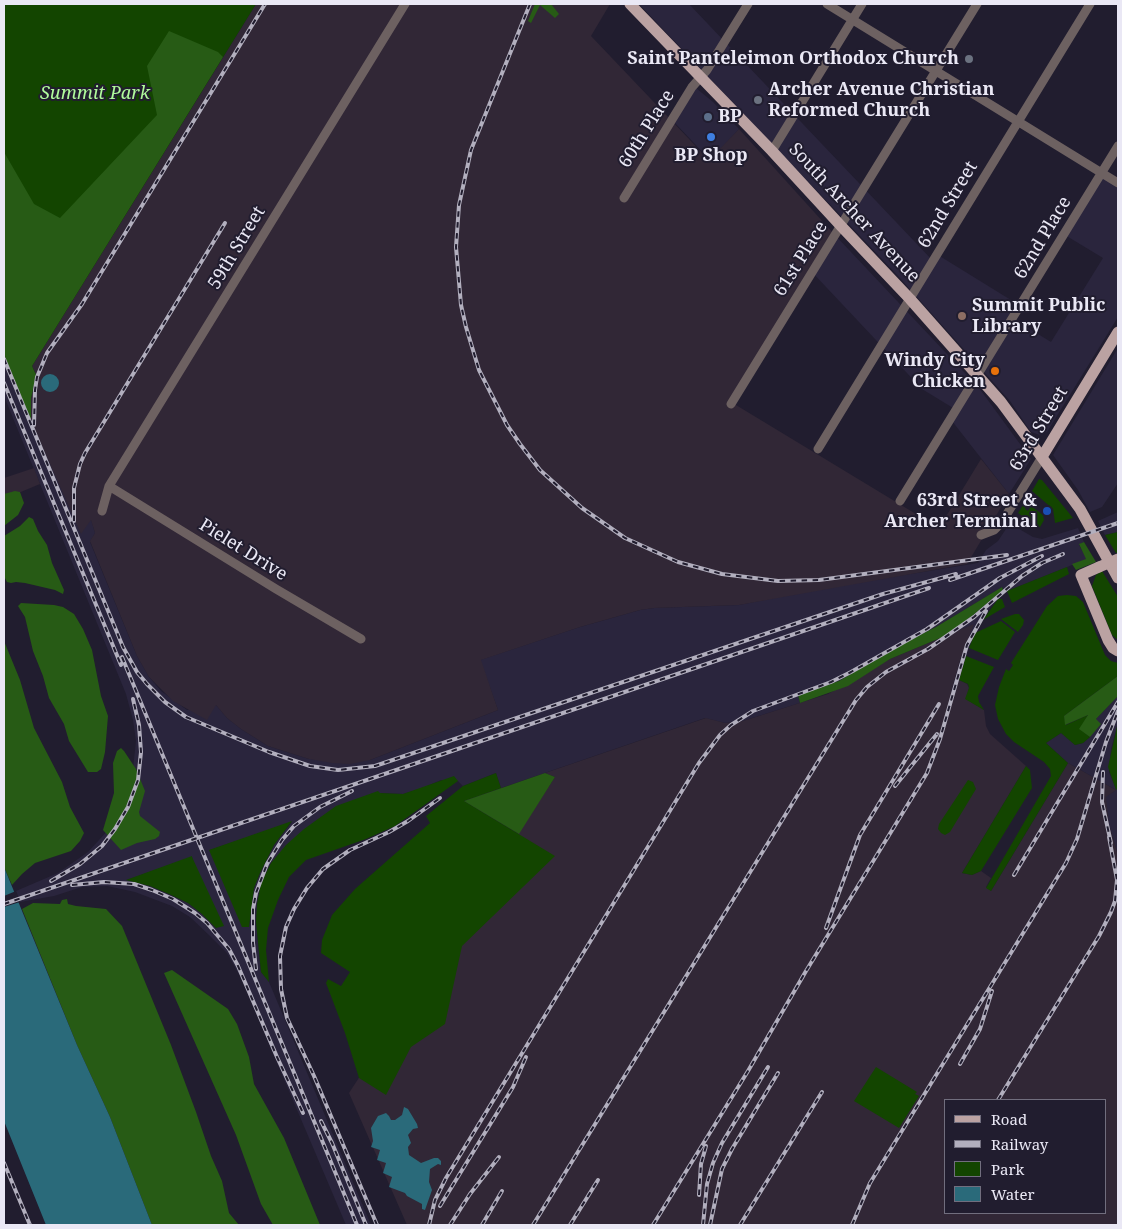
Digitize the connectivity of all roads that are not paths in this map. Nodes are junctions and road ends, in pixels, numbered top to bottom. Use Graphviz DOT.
graph roads {
  1 [pos="405,4"];
  2 [pos="748,4"];
  3 [pos="827,4"];
  4 [pos="862,4"];
  5 [pos="977,4"];
  6 [pos="1090,4"];
  7 [pos="632,5"];
  8 [pos="853,20"];
  9 [pos="936,71"];
  10 [pos="700,78"];
  11 [pos="1018,122"];
  12 [pos="1118,146"];
  13 [pos="772,151"];
  14 [pos="1102,173"];
  15 [pos="1118,183"];
  16 [pos="624,198"];
  17 [pos="841,226"];
  18 [pos="910,299"];
  19 [pos="1118,332"];
  20 [pos="978,375"];
  21 [pos="731,404"];
  22 [pos="818,449"];
  23 [pos="1042,457"];
  24 [pos="109,486"];
  25 [pos="900,501"];
  26 [pos="102,511"];
  27 [pos="981,535"];
  28 [pos="1118,559"];
  29 [pos="1118,578"];
  30 [pos="361,640"];
  31 [pos="1118,651"];
  1 -- 24 [label="street, 59th Street"];
  2 -- 10 [label="street, 60th Place"];
  3 -- 8 [label="street"];
  4 -- 8 [label="street"];
  5 -- 9 [label="street, 61st Place"];
  6 -- 11 [label="street, 62nd Street"];
  7 -- 10 [label="main road, South Archer Avenue"];
  8 -- 9 [label="street"];
  8 -- 13 [label="street"];
  9 -- 11 [label="street"];
  9 -- 17 [label="street, 61st Place"];
  10 -- 13 [label="main road, South Archer Avenue"];
  10 -- 16 [label="street, 60th Place"];
  11 -- 14 [label="street"];
  11 -- 18 [label="street, 62nd Street"];
  12 -- 14 [label="street, 62nd Place"];
  13 -- 17 [label="main road, South Archer Avenue"];
  14 -- 15 [label="street"];
  14 -- 20 [label="street, 62nd Place"];
  17 -- 18 [label="main road, South Archer Avenue"];
  17 -- 21 [label="street, 61st Place"];
  18 -- 20 [label="main road, South Archer Avenue"];
  18 -- 22 [label="street, 62nd Street"];
  19 -- 23 [label="main road, 63rd Street"];
  20 -- 23 [label="main road, South Archer Avenue"];
  20 -- 25 [label="street, 62nd Place"];
  23 -- 27 [label="street, 63rd Street"];
  23 -- 29 [label="main road, South Archer Avenue"];
  24 -- 26 [label="street, 59th Street"];
  24 -- 30 [label="street, Pielet Drive"];
  28 -- 31 [label="main road, bridge"];
}
